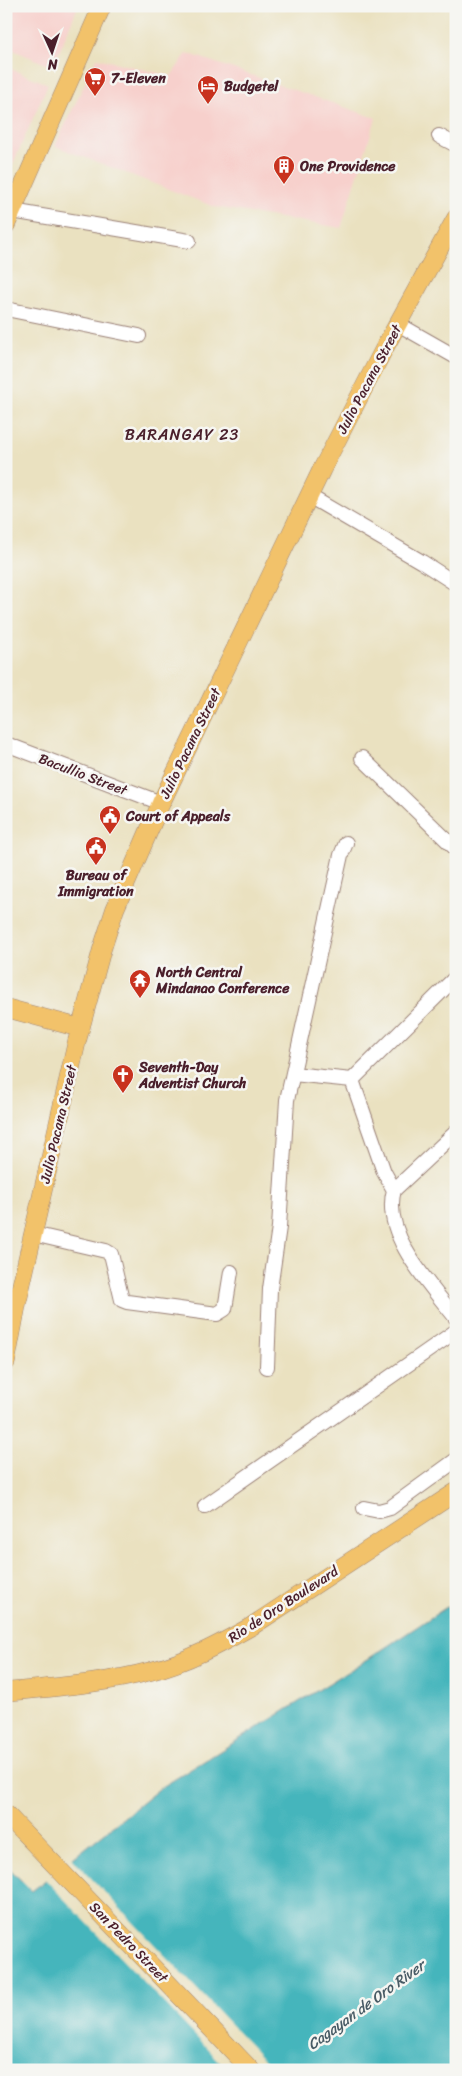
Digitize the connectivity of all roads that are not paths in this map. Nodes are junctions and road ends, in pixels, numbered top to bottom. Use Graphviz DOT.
graph roads {
  1 [pos="102,6"];
  2 [pos="439,136"];
  3 [pos="456,145"];
  4 [pos="9,218"];
  5 [pos="456,218"];
  6 [pos="188,241"];
  7 [pos="6,309"];
  8 [pos="398,324"];
  9 [pos="139,336"];
  10 [pos="456,357"];
  11 [pos="309,496"];
  12 [pos="456,584"];
  13 [pos="6,744"];
  14 [pos="362,758"];
  15 [pos="160,803"];
  16 [pos="346,843"];
  17 [pos="456,849"];
  18 [pos="456,977"];
  19 [pos="6,1008"];
  20 [pos="80,1028"];
  21 [pos="293,1074"];
  22 [pos="352,1080"];
  23 [pos="456,1132"];
  24 [pos="394,1190"];
  25 [pos="33,1234"];
  26 [pos="231,1272"];
  27 [pos="456,1318"];
  28 [pos="456,1330"];
  29 [pos="6,1362"];
  30 [pos="267,1368"];
  31 [pos="456,1460"];
  32 [pos="456,1492"];
  33 [pos="205,1506"];
  34 [pos="364,1508"];
  35 [pos="6,1692"];
  36 [pos="9,1817"];
  37 [pos="251,2070"];
  1 -- 4 [label="main road"];
  2 -- 3 [label="street"];
  4 -- 6 [label="street"];
  5 -- 8 [label="main road, Julio Pacana Street"];
  7 -- 9 [label="street"];
  8 -- 10 [label="street"];
  8 -- 11 [label="main road, Julio Pacana Street"];
  11 -- 12 [label="street"];
  11 -- 15 [label="main road, Julio Pacana Street"];
  13 -- 15 [label="street, Bacullio Street"];
  14 -- 17 [label="street"];
  15 -- 20 [label="main road, Julio Pacana Street"];
  16 -- 21 [label="street"];
  18 -- 22 [label="street"];
  19 -- 20 [label="main road"];
  20 -- 25 [label="main road, Julio Pacana Street"];
  21 -- 22 [label="street"];
  21 -- 30 [label="street"];
  22 -- 24 [label="street"];
  23 -- 24 [label="street"];
  24 -- 27 [label="street"];
  25 -- 26 [label="street"];
  25 -- 29 [label="main road, Julio Pacana Street"];
  28 -- 33 [label="street"];
  31 -- 34 [label="street"];
  32 -- 35 [label="main road, Rio de Oro Boulevard"];
  36 -- 37 [label="main road, San Pedro Street"];
}
